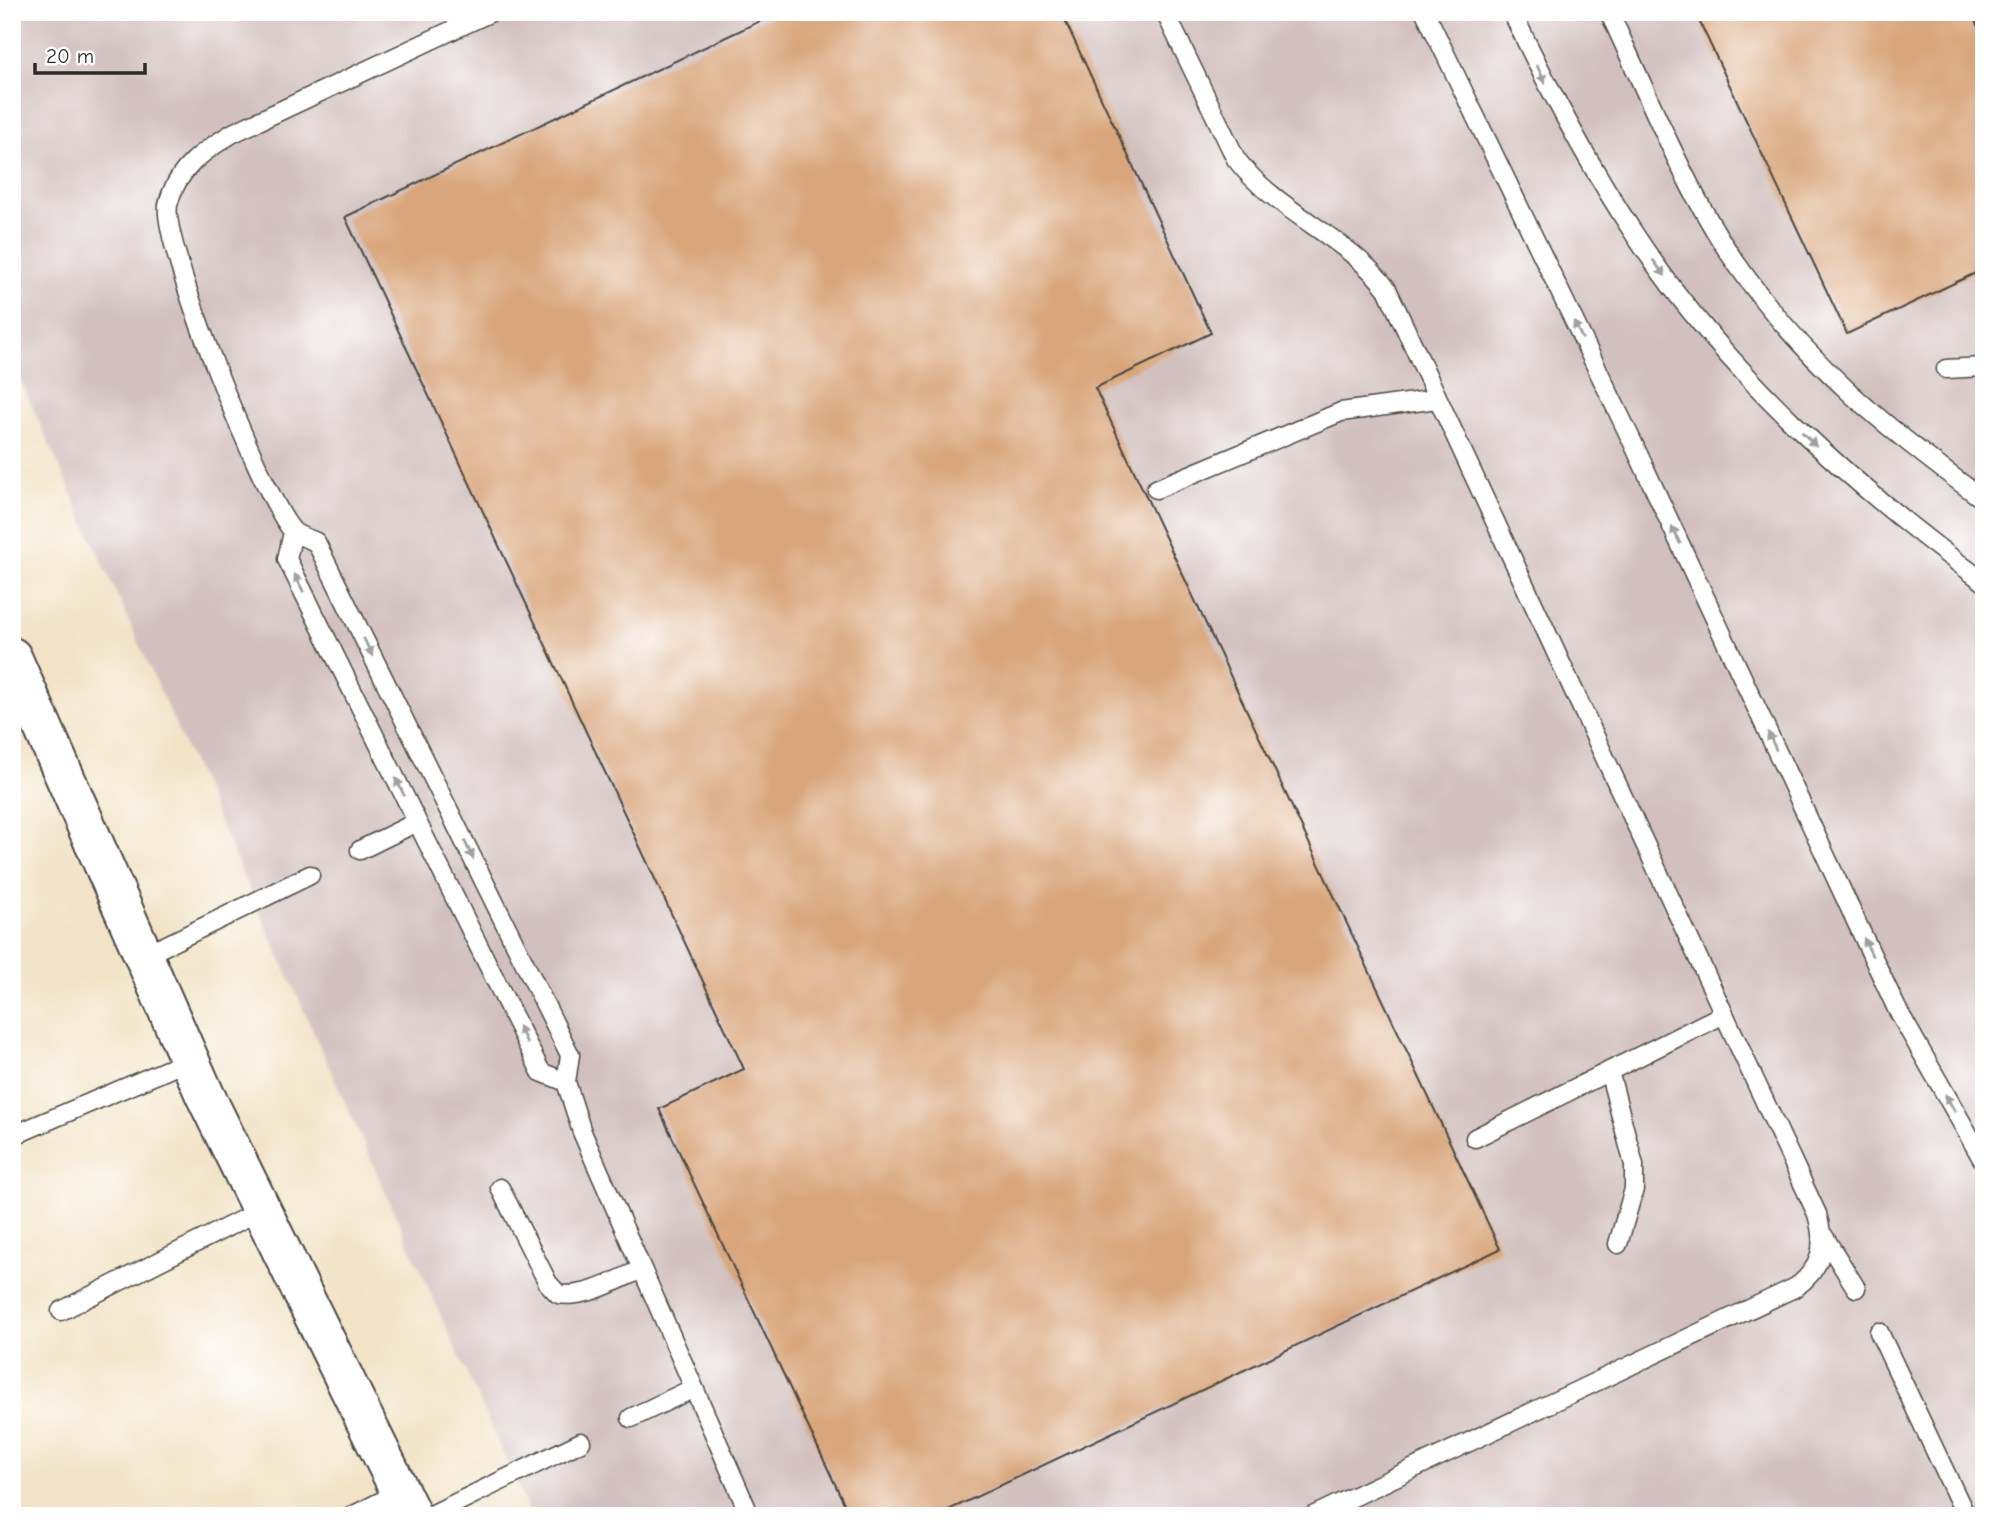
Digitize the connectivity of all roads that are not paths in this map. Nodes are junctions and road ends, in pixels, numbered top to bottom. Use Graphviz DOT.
graph roads {
  1 [pos="491,12"];
  2 [pos="1165,12"];
  3 [pos="1425,12"];
  4 [pos="1512,12"];
  5 [pos="1609,12"];
  6 [pos="1984,367"];
  7 [pos="1946,369"];
  8 [pos="1437,399"];
  9 [pos="1156,489"];
  10 [pos="1984,500"];
  11 [pos="293,532"];
  12 [pos="1984,582"];
  13 [pos="12,657"];
  14 [pos="417,822"];
  15 [pos="360,850"];
  16 [pos="310,875"];
  17 [pos="144,956"];
  18 [pos="1724,1014"];
  19 [pos="190,1060"];
  20 [pos="1609,1071"];
  21 [pos="566,1082"];
  22 [pos="12,1136"];
  23 [pos="1475,1138"];
  24 [pos="1984,1162"];
  25 [pos="500,1188"];
  26 [pos="261,1210"];
  27 [pos="1823,1235"];
  28 [pos="1618,1244"];
  29 [pos="642,1269"];
  30 [pos="1856,1288"];
  31 [pos="61,1311"];
  32 [pos="1879,1332"];
  33 [pos="694,1388"];
  34 [pos="631,1418"];
  35 [pos="581,1442"];
  36 [pos="406,1504"];
  37 [pos="1984,1512"];
  38 [pos="352,1516"];
  39 [pos="429,1516"];
  40 [pos="750,1516"];
  41 [pos="1313,1516"];
  42 [pos="1966,1516"];
  43 [pos="1975,1516"];
  1 -- 11 [label="lane"];
  2 -- 8 [label="lane"];
  24 -- 3 [label="lane, one-way"];
  4 -- 12 [label="lane, one-way"];
  5 -- 10 [label="lane"];
  6 -- 7 [label="lane"];
  8 -- 9 [label="lane"];
  8 -- 18 [label="lane"];
  14 -- 11 [label="lane, one-way"];
  11 -- 21 [label="lane, one-way"];
  13 -- 17 [label="street"];
  14 -- 15 [label="lane"];
  21 -- 14 [label="lane, one-way"];
  16 -- 17 [label="lane"];
  17 -- 19 [label="street"];
  18 -- 20 [label="lane"];
  18 -- 27 [label="lane"];
  19 -- 22 [label="lane"];
  19 -- 26 [label="street"];
  20 -- 23 [label="lane"];
  20 -- 28 [label="lane"];
  21 -- 29 [label="lane"];
  25 -- 29 [label="lane"];
  26 -- 31 [label="lane"];
  26 -- 36 [label="street"];
  27 -- 30 [label="lane"];
  27 -- 41 [label="lane"];
  29 -- 33 [label="lane"];
  32 -- 42 [label="lane"];
  33 -- 34 [label="lane"];
  33 -- 40 [label="lane"];
  35 -- 39 [label="lane"];
  36 -- 38 [label="lane"];
  37 -- 43 [label="lane"];
}
